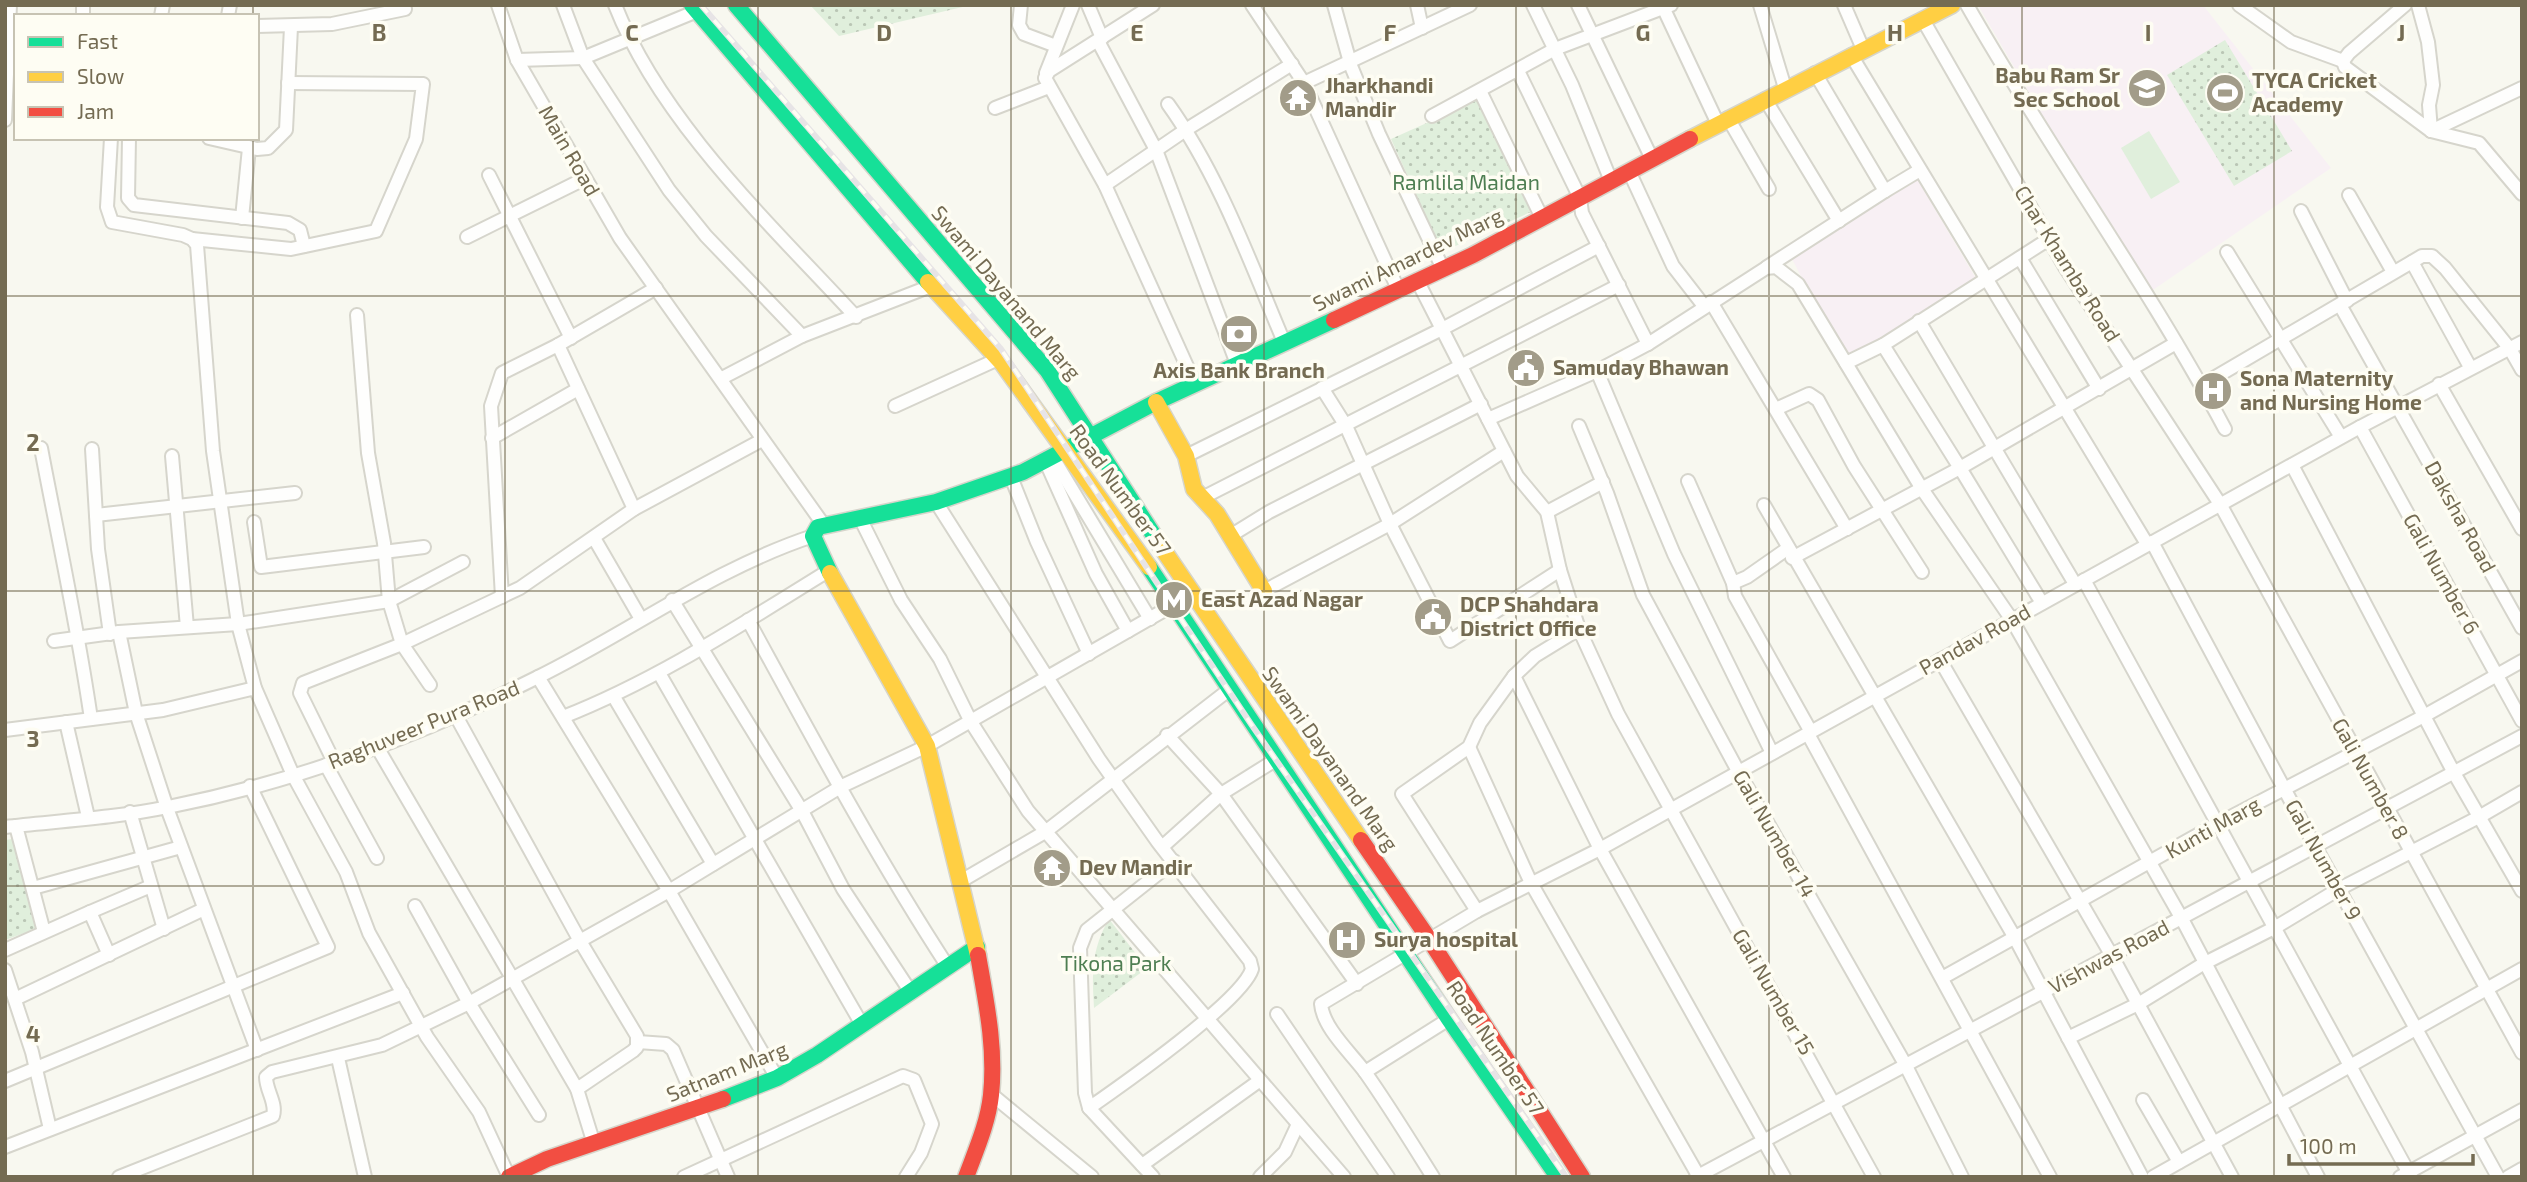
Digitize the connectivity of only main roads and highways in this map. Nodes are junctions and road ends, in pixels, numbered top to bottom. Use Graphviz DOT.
graph roads {
  1 [pos="736,5"];
  2 [pos="1952,5"];
  3 [pos="695,8"];
  4 [pos="1931,13"];
  5 [pos="1156,402"];
  6 [pos="1090,436"];
  7 [pos="1054,455"];
  8 [pos="1264,591"];
  9 [pos="1434,936"];
  10 [pos="977,947"];
  11 [pos="509,1177"];
  12 [pos="966,1177"];
  13 [pos="1558,1177"];
  14 [pos="1582,1177"];
  1 -- 6 [label="main road, Swami Dayanand Marg"];
  2 -- 4 [label="main road, Swami Amardev Marg"];
  3 -- 7 [label="main road, Road Number 57"];
  4 -- 5 [label="main road, Swami Amardev Marg"];
  5 -- 6 [label="main road, Swami Amardev Marg"];
  5 -- 8 [label="main road"];
  6 -- 7 [label="main road, Swami Amardev Marg"];
  6 -- 9 [label="main road, Swami Dayanand Marg"];
  7 -- 10 [label="main road"];
  7 -- 13 [label="main road, Road Number 57"];
  9 -- 14 [label="main road, Road Number 57"];
  10 -- 11 [label="main road, Satnam Marg"];
  10 -- 12 [label="main road"];
}
